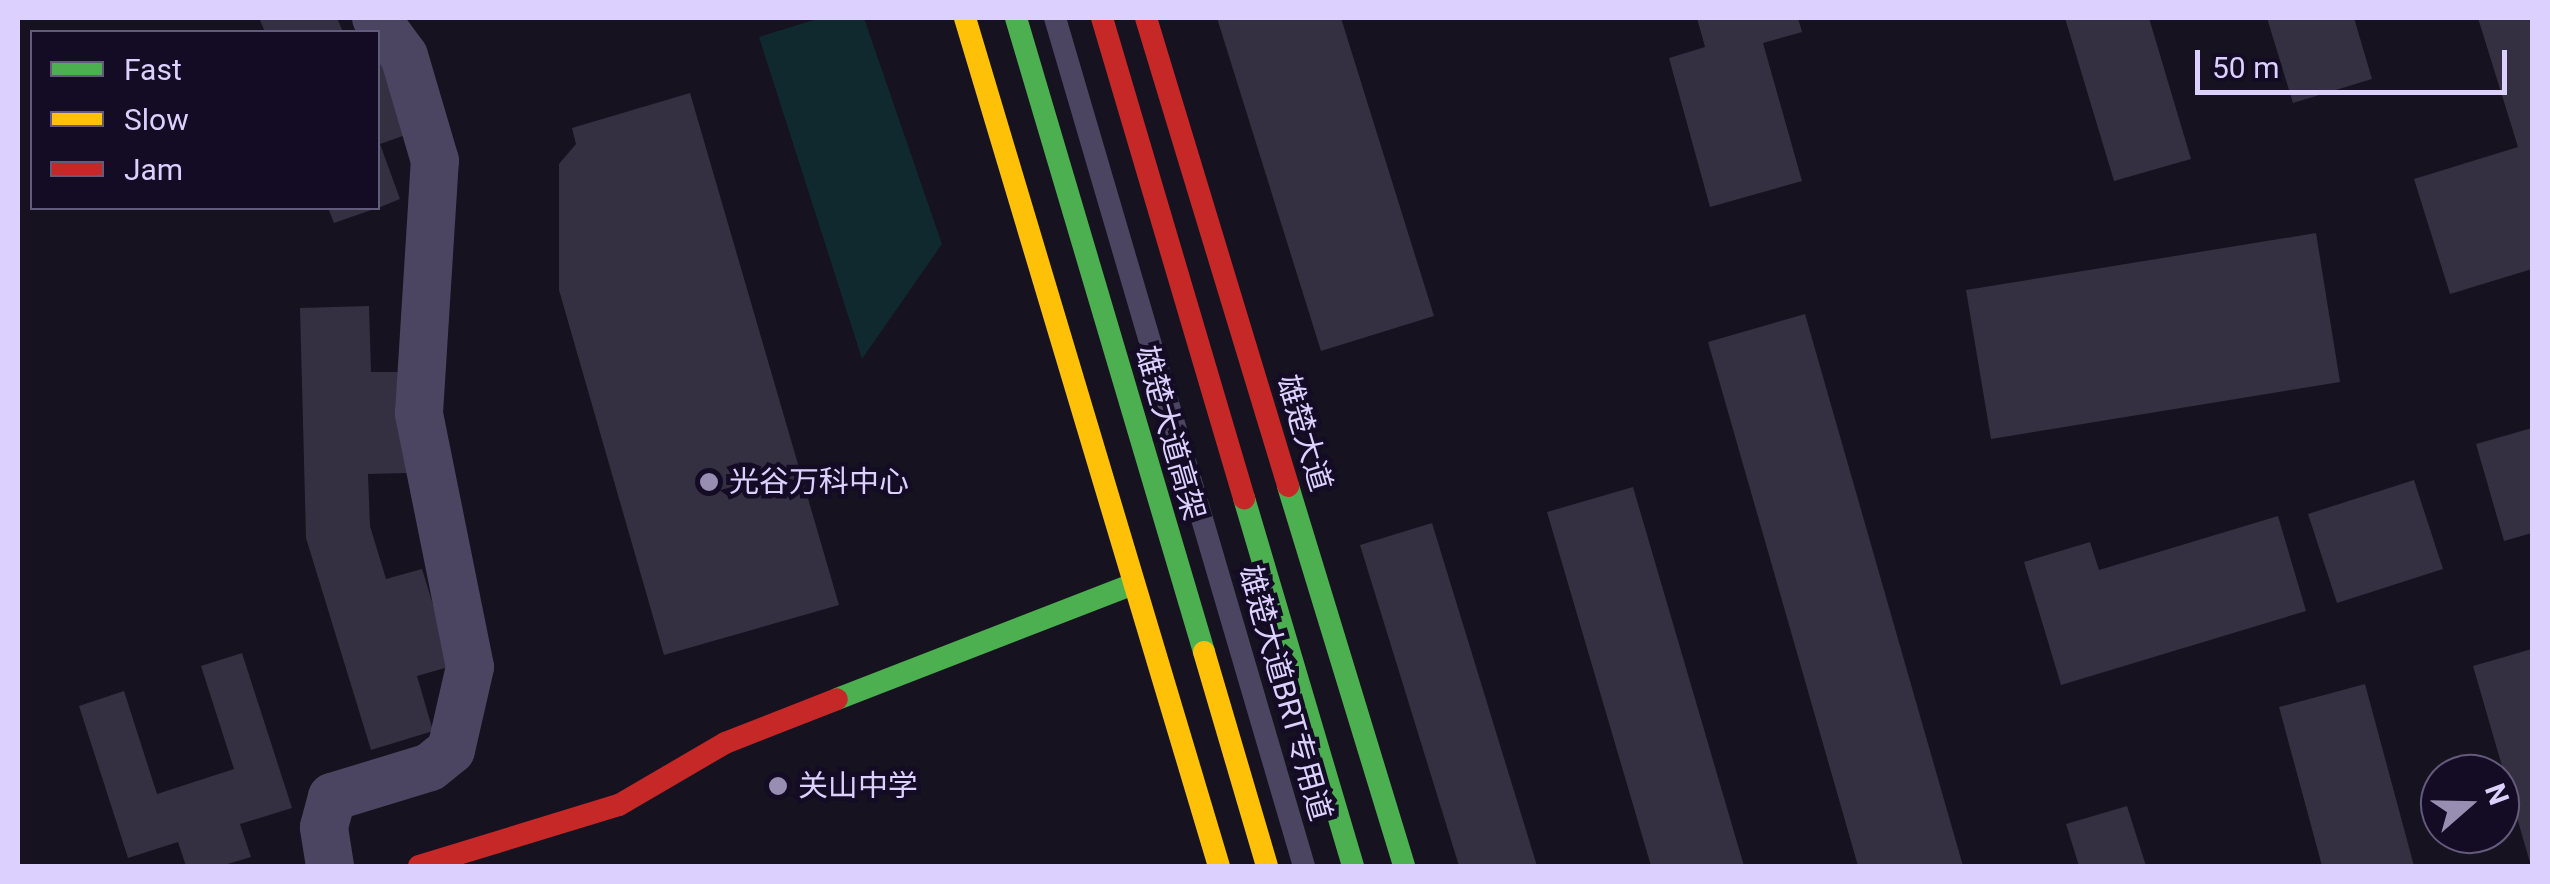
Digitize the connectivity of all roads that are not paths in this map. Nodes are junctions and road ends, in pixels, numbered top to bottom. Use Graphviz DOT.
graph roads {
  1 [pos="376,18"];
  2 [pos="964,18"];
  3 [pos="1016,18"];
  4 [pos="1055,18"];
  5 [pos="1080,18"];
  6 [pos="1102,18"];
  7 [pos="1146,18"];
  8 [pos="1133,584"];
  9 [pos="330,866"];
  10 [pos="419,866"];
  11 [pos="1219,866"];
  12 [pos="1267,866"];
  13 [pos="1304,866"];
  14 [pos="1328,866"];
  15 [pos="1353,866"];
  16 [pos="1404,866"];
  1 -- 9 [label="street"];
  2 -- 8 [label="main road"];
  3 -- 12 [label="main road, 雄楚大道高架"];
  4 -- 13 [label="lane, 雄楚大道BRT专用道"];
  5 -- 14 [label="lane, 雄楚大道BRT专用道"];
  6 -- 15 [label="main road, 雄楚大道高架"];
  7 -- 16 [label="main road, 雄楚大道"];
  8 -- 10 [label="main road"];
  8 -- 11 [label="main road"];
}
